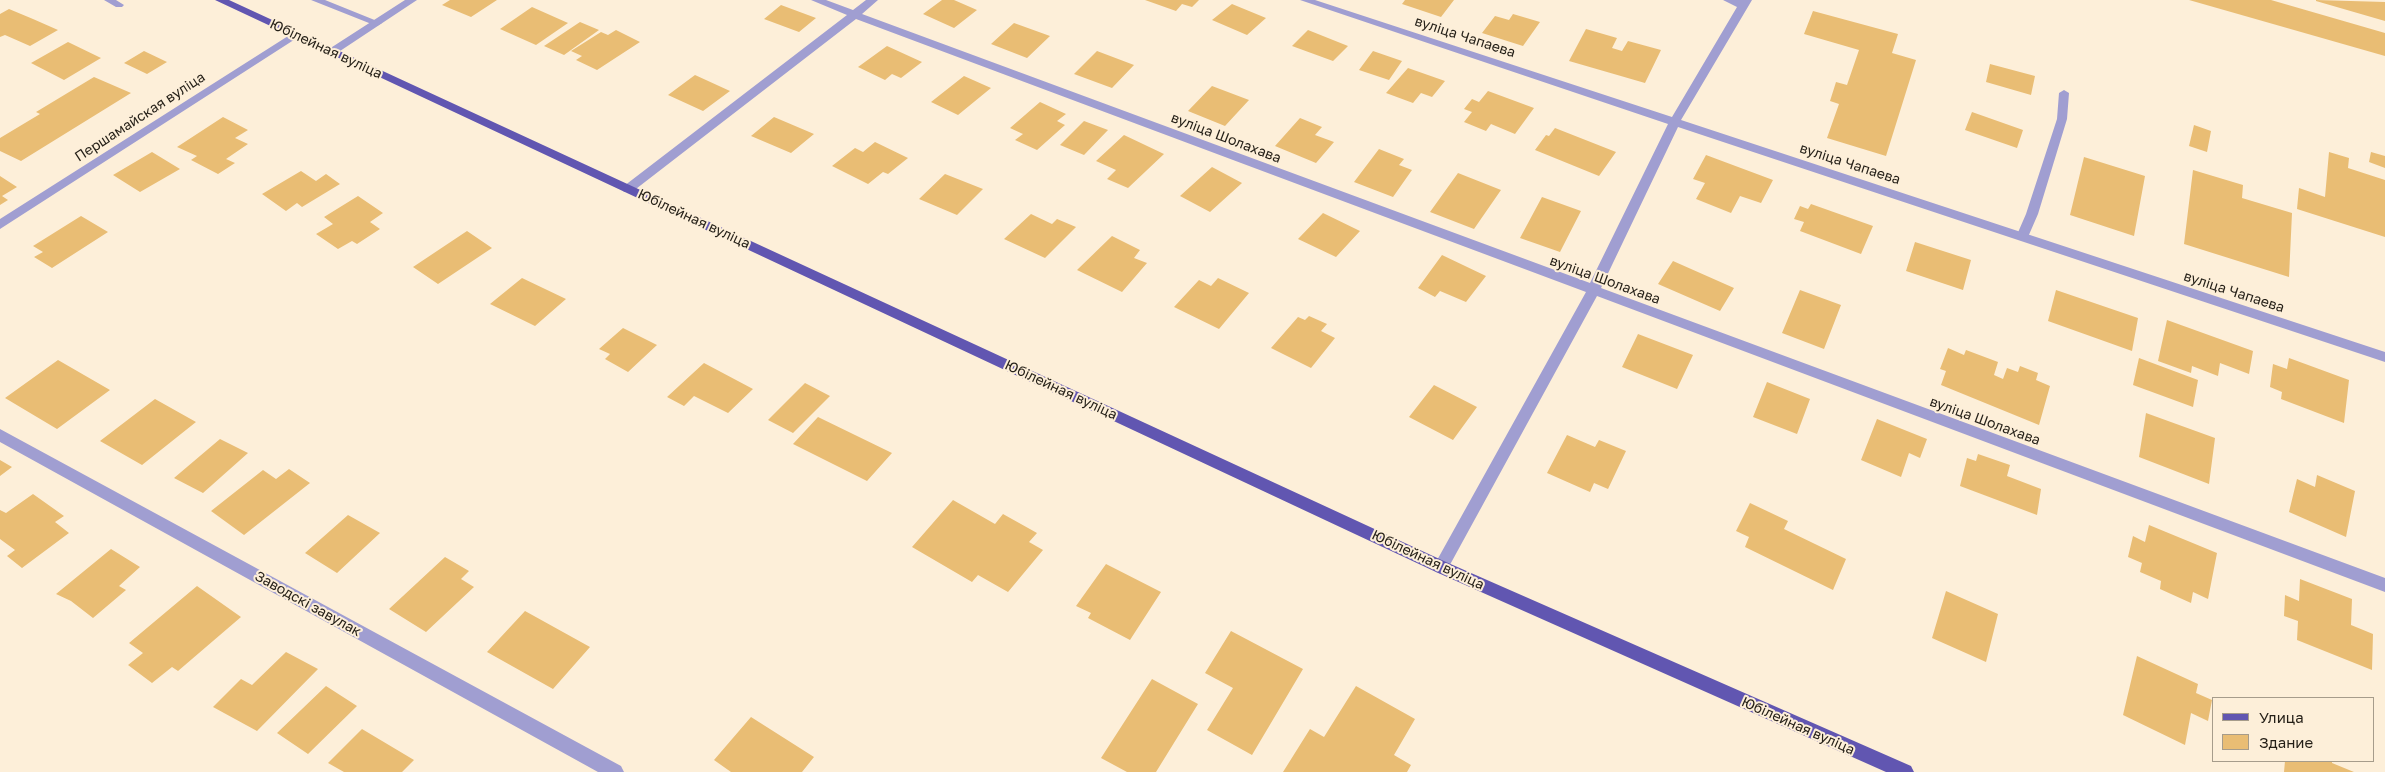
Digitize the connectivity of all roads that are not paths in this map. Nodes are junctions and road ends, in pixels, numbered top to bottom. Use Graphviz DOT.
graph roads {
  1 [pos="109,0"];
  2 [pos="220,0"];
  3 [pos="316,0"];
  4 [pos="412,0"];
  5 [pos="816,0"];
  6 [pos="873,0"];
  7 [pos="1306,0"];
  8 [pos="1728,0"];
  9 [pos="1746,3"];
  10 [pos="119,5"];
  11 [pos="854,15"];
  12 [pos="377,23"];
  13 [pos="296,34"];
  14 [pos="333,51"];
  15 [pos="2064,93"];
  16 [pos="1674,122"];
  17 [pos="628,189"];
  18 [pos="0,225"];
  19 [pos="2022,237"];
  20 [pos="1593,291"];
  21 [pos="2385,357"];
  22 [pos="0,435"];
  23 [pos="1441,567"];
  24 [pos="2385,586"];
  25 [pos="615,772"];
  26 [pos="1905,772"];
  1 -- 10 [label="lane"];
  2 -- 13 [label="main road, Юбілейная вуліца"];
  3 -- 12 [label="lane"];
  4 -- 12 [label="street"];
  5 -- 11 [label="street, вуліца Шолахава"];
  6 -- 11 [label="street"];
  7 -- 16 [label="street, вуліца Чапаева"];
  8 -- 9 [label="street"];
  9 -- 16 [label="street"];
  11 -- 17 [label="street"];
  11 -- 20 [label="street, вуліца Шолахава"];
  12 -- 14 [label="street"];
  13 -- 14 [label="main road, Юбілейная вуліца"];
  13 -- 18 [label="street, Першамайская вуліца"];
  14 -- 17 [label="main road, Юбілейная вуліца"];
  15 -- 19 [label="lane"];
  16 -- 19 [label="street, вуліца Чапаева"];
  16 -- 20 [label="street"];
  17 -- 23 [label="main road, Юбілейная вуліца"];
  19 -- 21 [label="street, вуліца Чапаева"];
  20 -- 23 [label="street"];
  20 -- 24 [label="street, вуліца Шолахава"];
  22 -- 25 [label="street, Заводскі завулак"];
  23 -- 26 [label="main road, Юбілейная вуліца"];
}
